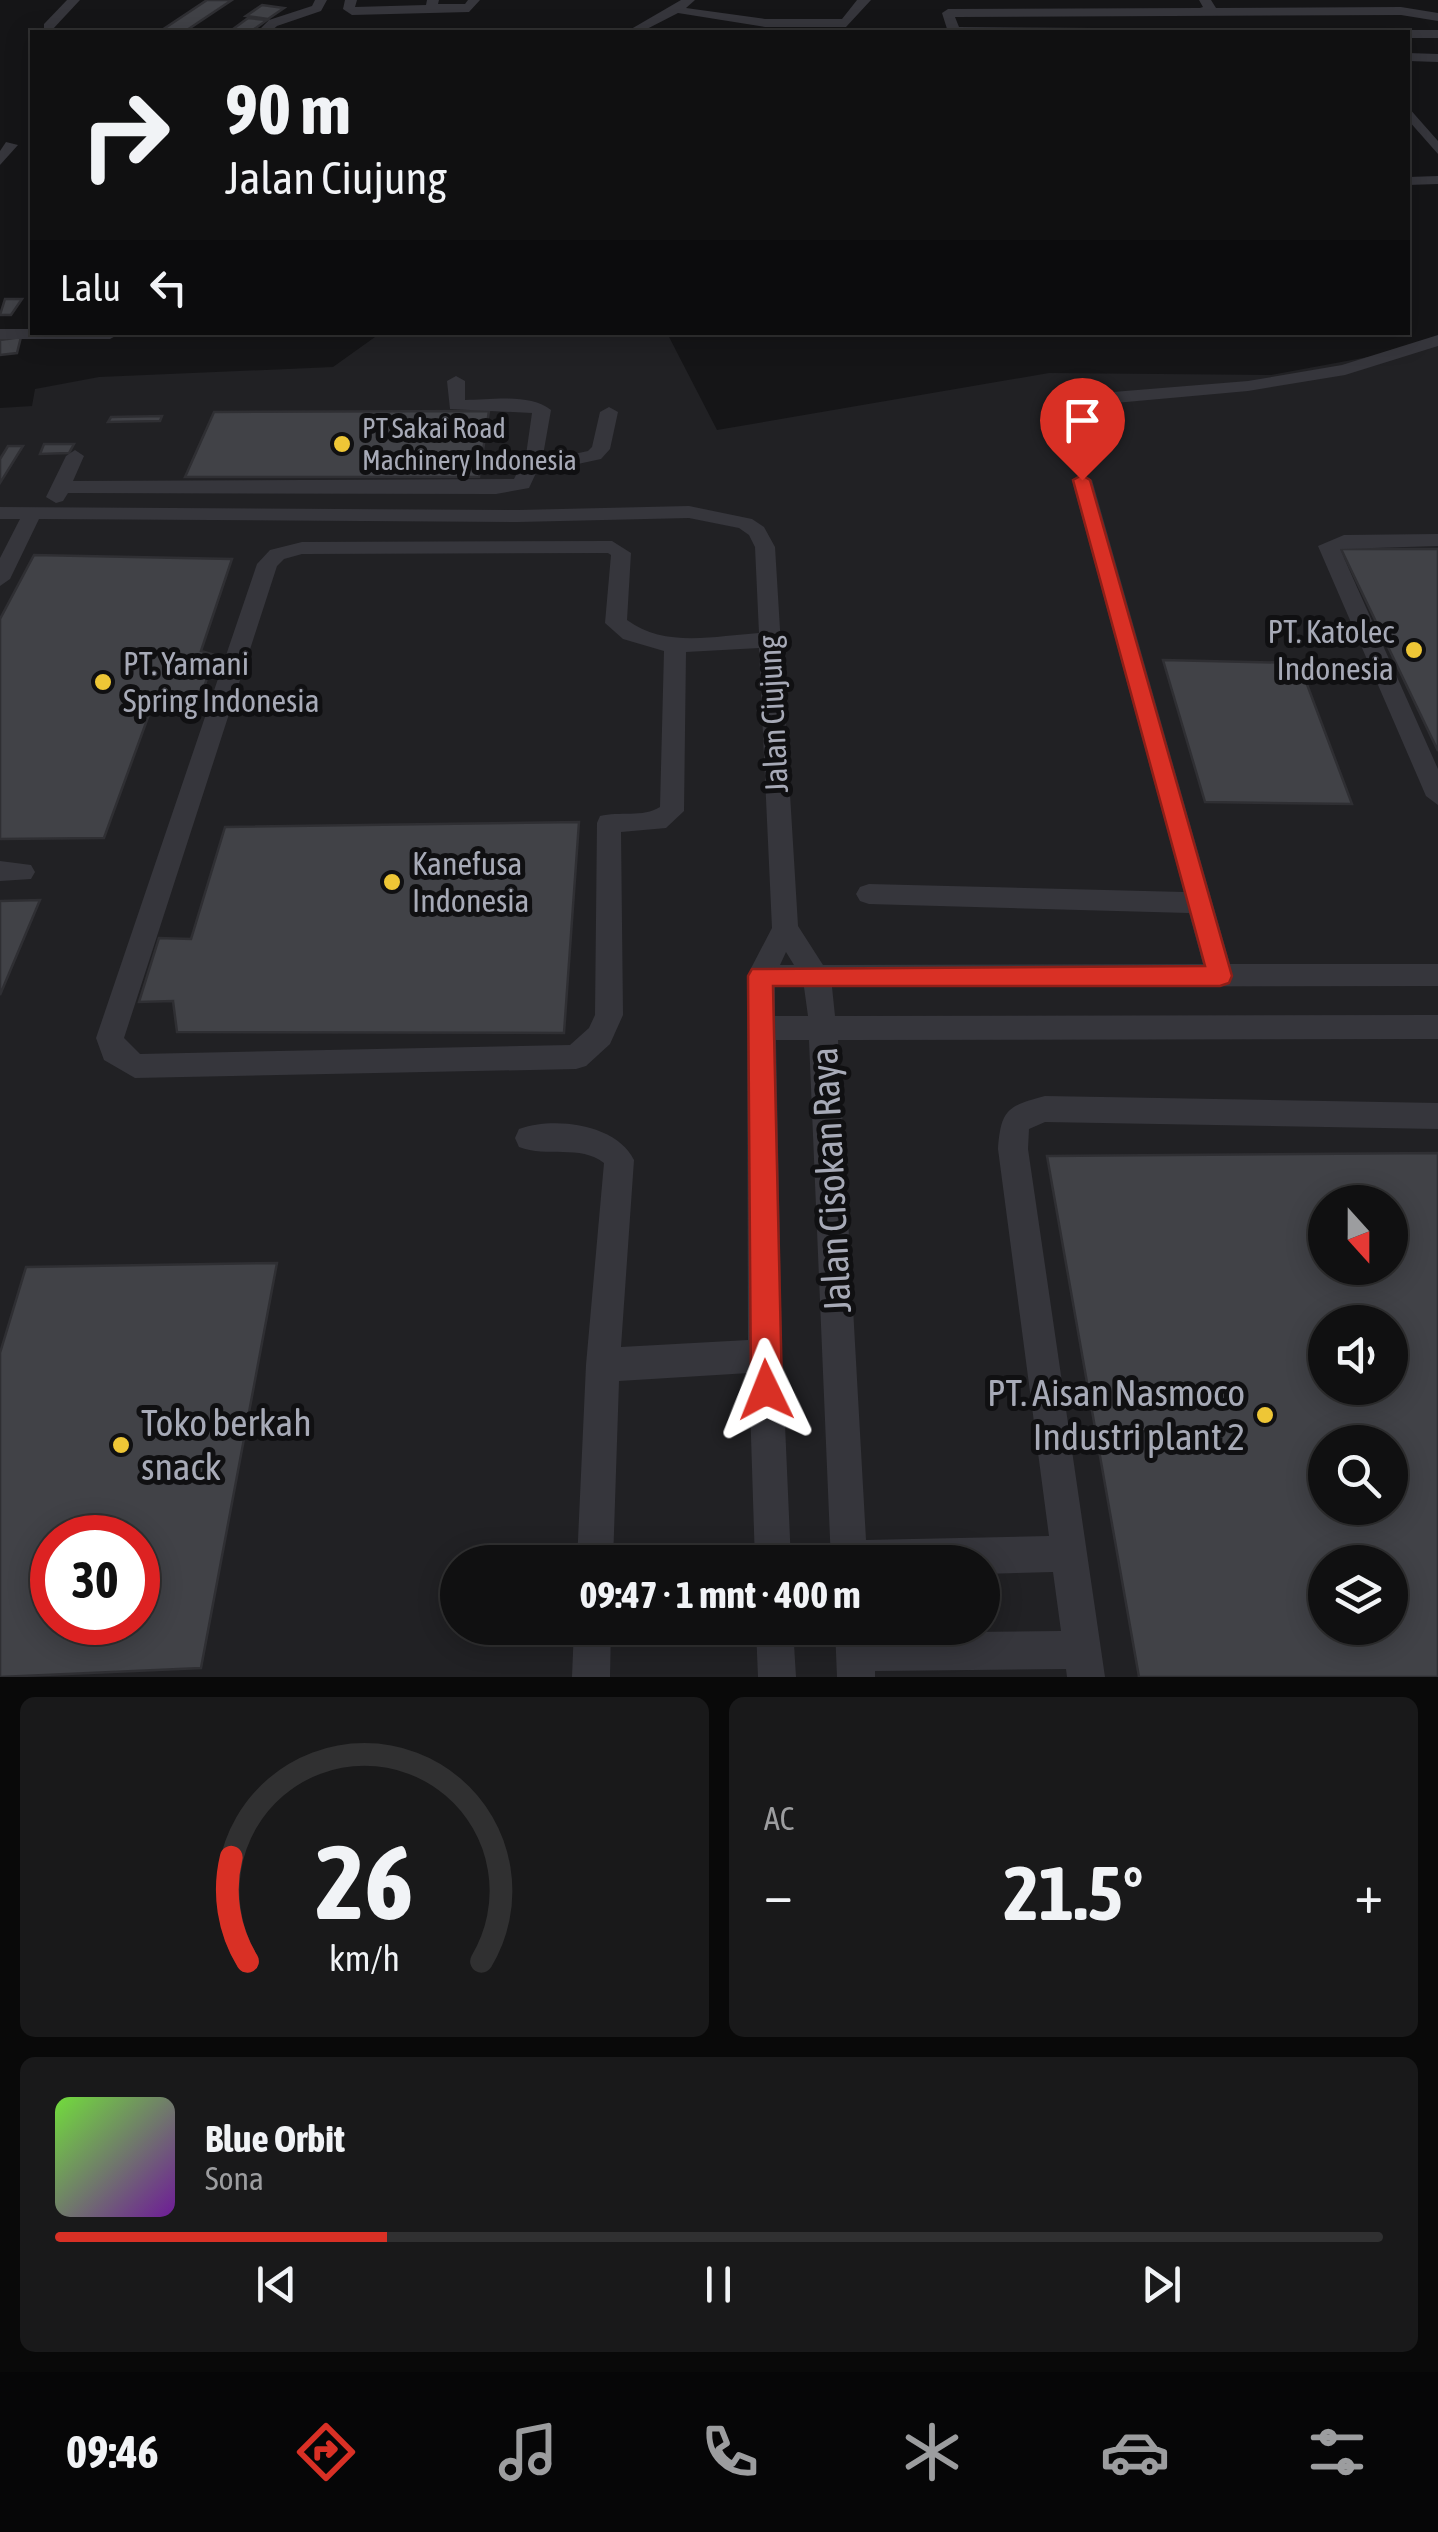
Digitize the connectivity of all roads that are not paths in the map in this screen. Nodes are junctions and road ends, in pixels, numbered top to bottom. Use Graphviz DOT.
graph roads {
  1 [pos="74,0"];
  2 [pos="321,0"];
  3 [pos="351,0"];
  4 [pos="474,0"];
  5 [pos="865,0"];
  6 [pos="394,4"];
  7 [pos="433,4"];
  8 [pos="684,5"];
  9 [pos="1204,6"];
  10 [pos="1124,11"];
  11 [pos="1438,17"];
  12 [pos="48,27"];
  13 [pos="265,30"];
  14 [pos="636,30"];
  15 [pos="953,30"];
  16 [pos="1137,30"];
  17 [pos="1410,34"];
  18 [pos="1438,34"];
  19 [pos="1432,58"];
  20 [pos="1438,71"];
  21 [pos="1410,114"];
  22 [pos="11,145"];
  23 [pos="1438,150"];
  24 [pos="0,161"];
  25 [pos="1438,180"];
  26 [pos="1410,181"];
  27 [pos="0,334"];
  28 [pos="30,334"];
  29 [pos="1438,340"];
  30 [pos="456,381"];
  31 [pos="1110,398"];
  32 [pos="609,412"];
  33 [pos="76,456"];
  34 [pos="530,469"];
  35 [pos="1082,480"];
  36 [pos="62,487"];
  37 [pos="40,512"];
  38 [pos="0,513"];
  39 [pos="1438,540"];
  40 [pos="0,579"];
  41 [pos="769,640"];
  42 [pos="675,643"];
  43 [pos="1438,796"];
  44 [pos="869,894"];
  45 [pos="1198,903"];
  46 [pos="785,928"];
  47 [pos="1438,975"];
  48 [pos="761,976"];
  49 [pos="1220,976"];
  50 [pos="817,978"];
  51 [pos="1438,1027"];
  52 [pos="762,1028"];
  53 [pos="823,1028"];
  54 [pos="1438,1116"];
  55 [pos="530,1138"];
  56 [pos="765,1356"];
  57 [pos="602,1365"];
  58 [pos="596,1545"];
  59 [pos="772,1545"];
  60 [pos="848,1545"];
  61 [pos="1067,1554"];
  62 [pos="1000,1556"];
  63 [pos="592,1645"];
  64 [pos="776,1645"];
  65 [pos="854,1652"];
  66 [pos="1084,1664"];
  67 [pos="591,1677"];
  68 [pos="777,1677"];
  1 -- 12 [label="street"];
  2 -- 13 [label="street"];
  3 -- 6 [label="street"];
  4 -- 7 [label="street"];
  5 -- 8 [label="street"];
  6 -- 7 [label="street"];
  8 -- 14 [label="street"];
  9 -- 10 [label="street"];
  9 -- 11 [label="street"];
  10 -- 15 [label="street"];
  10 -- 16 [label="street"];
  17 -- 18 [label="street"];
  19 -- 20 [label="street"];
  21 -- 23 [label="street"];
  22 -- 24 [label="street"];
  25 -- 26 [label="street"];
  27 -- 28 [label="street"];
  29 -- 31 [label="street"];
  30 -- 34 [label="street"];
  32 -- 34 [label="street"];
  33 -- 36 [label="street"];
  34 -- 36 [label="street"];
  35 -- 45 [label="street"];
  36 -- 37 [label="street"];
  37 -- 38 [label="street, Jalan Ciujung"];
  37 -- 40 [label="street"];
  37 -- 41 [label="street, Jalan Ciujung"];
  39 -- 43 [label="street"];
  41 -- 42 [label="street"];
  41 -- 46 [label="street, Jalan Ciujung"];
  42 -- 42 [label="street"];
  44 -- 45 [label="street"];
  45 -- 49 [label="street"];
  46 -- 48 [label="street, Jalan Ciujung"];
  46 -- 50 [label="street"];
  47 -- 49 [label="street"];
  48 -- 50 [label="street"];
  48 -- 52 [label="street, Jalan Cisokan Raya"];
  49 -- 50 [label="street"];
  50 -- 53 [label="street, Jalan Cisokan Raya"];
  51 -- 53 [label="street"];
  52 -- 53 [label="street"];
  52 -- 56 [label="street, Jalan Cisokan Raya"];
  53 -- 60 [label="street, Jalan Cisokan Raya"];
  54 -- 61 [label="street"];
  55 -- 57 [label="street"];
  56 -- 57 [label="street"];
  56 -- 59 [label="street, Jalan Cisokan Raya"];
  57 -- 58 [label="street"];
  61 -- 62 [label="street"];
  61 -- 66 [label="street"];
  63 -- 67 [label="street"];
  64 -- 68 [label="street"];
  65 -- 66 [label="street"];
}
